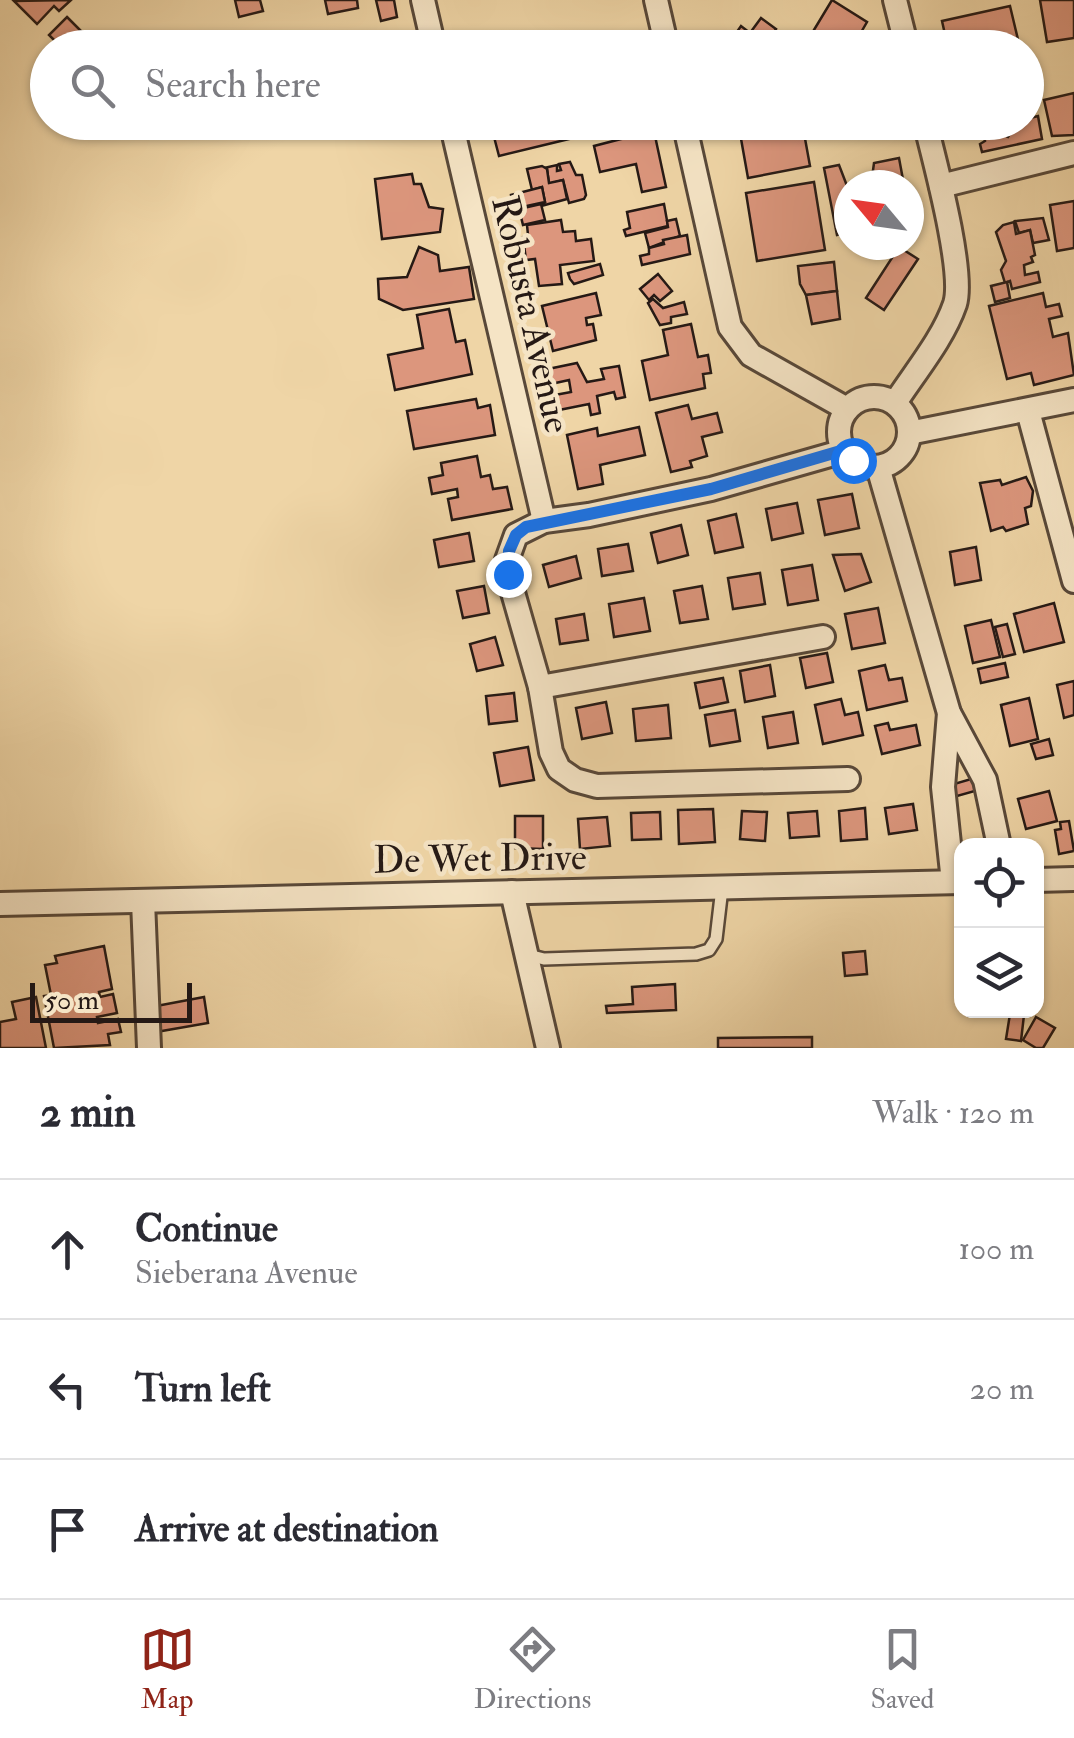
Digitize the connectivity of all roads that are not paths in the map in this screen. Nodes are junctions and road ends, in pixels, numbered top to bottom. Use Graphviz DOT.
graph roads {
  1 [pos="423,0"];
  2 [pos="656,0"];
  3 [pos="895,0"];
  4 [pos="430,30"];
  5 [pos="663,30"];
  6 [pos="902,30"];
  7 [pos="455,140"];
  8 [pos="688,140"];
  9 [pos="929,140"];
  10 [pos="1074,153"];
  11 [pos="940,186"];
  12 [pos="1074,400"];
  13 [pos="895,403"];
  14 [pos="847,409"];
  15 [pos="1028,412"];
  16 [pos="909,432"];
  17 [pos="844,450"];
  18 [pos="878,467"];
  19 [pos="544,521"];
  20 [pos="1074,580"];
  21 [pos="823,638"];
  22 [pos="540,687"];
  23 [pos="949,712"];
  24 [pos="848,779"];
  25 [pos="996,838"];
  26 [pos="954,857"];
  27 [pos="1074,879"];
  28 [pos="1044,880"];
  29 [pos="954,882"];
  30 [pos="722,888"];
  31 [pos="512,892"];
  32 [pos="143,902"];
  33 [pos="0,904"];
  34 [pos="525,948"];
  35 [pos="149,1048"];
  36 [pos="548,1048"];
  1 -- 4 [label="street"];
  2 -- 5 [label="street"];
  3 -- 6 [label="street"];
  7 -- 19 [label="street, Robusta Avenue"];
  8 -- 14 [label="street"];
  9 -- 11 [label="street"];
  10 -- 11 [label="street"];
  11 -- 13 [label="street"];
  12 -- 15 [label="street"];
  13 -- 14 [label="street"];
  13 -- 16 [label="street"];
  14 -- 17 [label="street"];
  15 -- 16 [label="street"];
  15 -- 20 [label="street"];
  16 -- 18 [label="street"];
  17 -- 18 [label="street"];
  17 -- 19 [label="street"];
  18 -- 23 [label="street"];
  19 -- 22 [label="street"];
  21 -- 22 [label="street"];
  22 -- 24 [label="street"];
  23 -- 25 [label="street"];
  23 -- 26 [label="street"];
  27 -- 28 [label="street"];
  29 -- 30 [label="street, De Wet Drive"];
  30 -- 31 [label="street, De Wet Drive"];
  30 -- 34 [label="lane"];
  31 -- 32 [label="street, De Wet Drive"];
  31 -- 34 [label="street"];
  32 -- 33 [label="street, De Wet Drive"];
  32 -- 35 [label="street"];
  34 -- 36 [label="street"];
}
